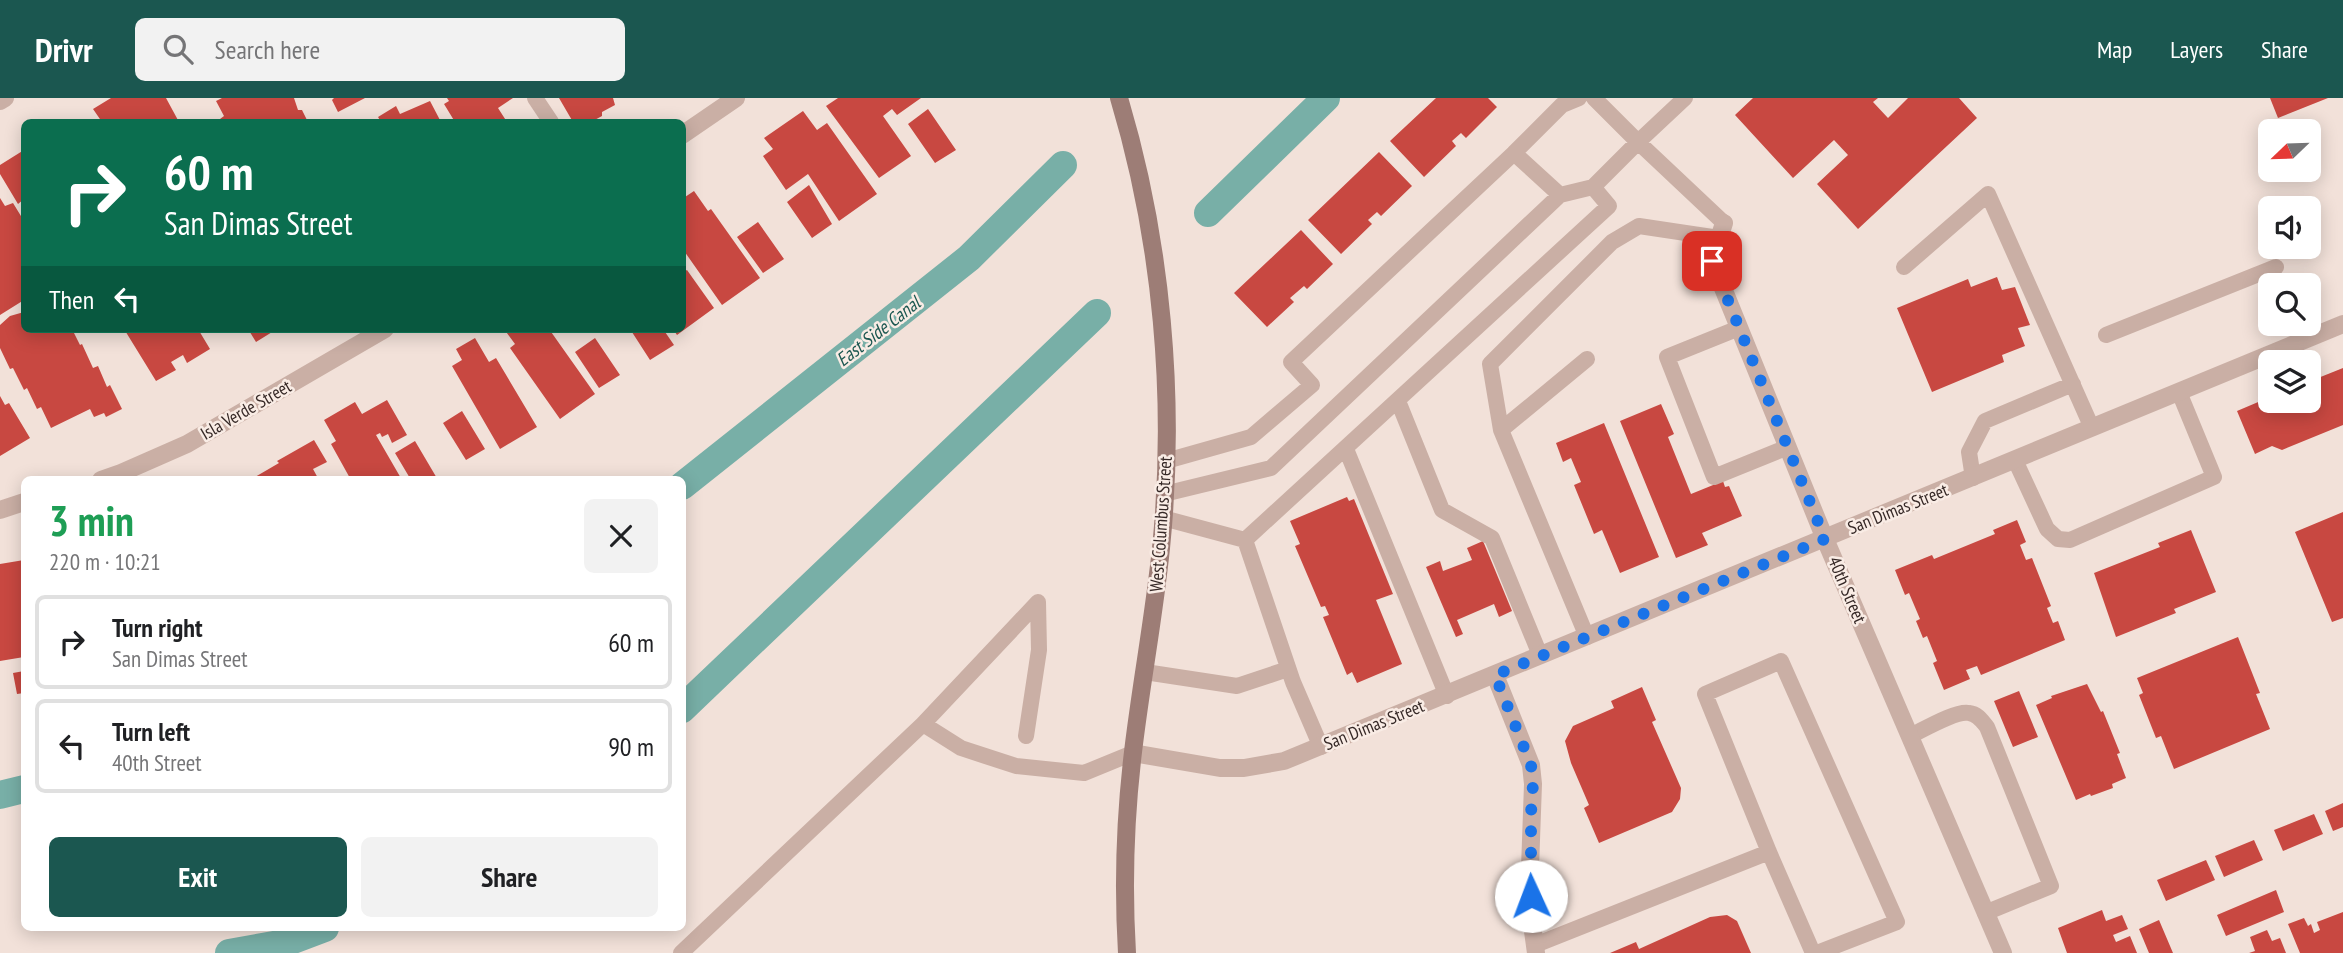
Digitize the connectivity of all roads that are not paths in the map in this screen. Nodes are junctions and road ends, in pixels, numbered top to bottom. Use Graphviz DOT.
graph roads {
  1 [pos="5,98"];
  2 [pos="535,98"];
  3 [pos="736,98"];
  4 [pos="1119,98"];
  5 [pos="1579,98"];
  6 [pos="1594,98"];
  7 [pos="1685,98"];
  8 [pos="0,101"];
  9 [pos="549,119"];
  10 [pos="686,132"];
  11 [pos="1638,142"];
  12 [pos="1514,153"];
  13 [pos="1593,187"];
  14 [pos="1560,195"];
  15 [pos="1721,231"];
  16 [pos="1903,267"];
  17 [pos="2276,267"];
  18 [pos="2343,324"];
  19 [pos="1739,328"];
  20 [pos="379,333"];
  21 [pos="2106,335"];
  22 [pos="1587,359"];
  23 [pos="2073,384"];
  24 [pos="2179,392"];
  25 [pos="1398,401"];
  26 [pos="2092,428"];
  27 [pos="1501,430"];
  28 [pos="1788,447"];
  29 [pos="1346,449"];
  30 [pos="2015,460"];
  31 [pos="1166,461"];
  32 [pos="112,476"];
  33 [pos="1973,478"];
  34 [pos="1164,494"];
  35 [pos="21,503"];
  36 [pos="0,510"];
  37 [pos="1163,518"];
  38 [pos="1825,539"];
  39 [pos="1245,540"];
  40 [pos="1587,637"];
  41 [pos="1540,655"];
  42 [pos="1288,669"];
  43 [pos="1145,672"];
  44 [pos="1495,675"];
  45 [pos="1447,696"];
  46 [pos="923,724"];
  47 [pos="1026,736"];
  48 [pos="1910,736"];
  49 [pos="1321,747"];
  50 [pos="1133,753"];
  51 [pos="1769,852"];
  52 [pos="1985,913"];
  53 [pos="1536,949"];
  54 [pos="681,953"];
  55 [pos="1127,953"];
  56 [pos="1815,953"];
  57 [pos="2003,953"];
  1 -- 8 [label="street"];
  2 -- 9 [label="lane"];
  3 -- 10 [label="street"];
  4 -- 31 [label="main road, West Columbus Street"];
  5 -- 12 [label="lane"];
  6 -- 11 [label="lane"];
  7 -- 11 [label="lane"];
  11 -- 13 [label="lane"];
  11 -- 15 [label="lane"];
  12 -- 14 [label="lane"];
  12 -- 31 [label="lane"];
  13 -- 14 [label="lane"];
  13 -- 25 [label="lane"];
  14 -- 34 [label="lane"];
  15 -- 19 [label="street, 40th Street"];
  15 -- 27 [label="lane"];
  16 -- 23 [label="lane"];
  17 -- 21 [label="lane"];
  18 -- 24 [label="street, San Dimas Street"];
  19 -- 28 [label="street, 40th Street"];
  19 -- 28 [label="lane"];
  20 -- 32 [label="street, Isla Verde Street"];
  22 -- 27 [label="lane"];
  23 -- 26 [label="lane"];
  23 -- 33 [label="lane"];
  24 -- 26 [label="street, San Dimas Street"];
  24 -- 30 [label="lane"];
  25 -- 29 [label="lane"];
  25 -- 41 [label="lane"];
  26 -- 30 [label="street, San Dimas Street"];
  27 -- 40 [label="lane"];
  28 -- 38 [label="street, 40th Street"];
  29 -- 39 [label="lane"];
  29 -- 45 [label="lane"];
  30 -- 33 [label="street, San Dimas Street"];
  31 -- 34 [label="main road, West Columbus Street"];
  33 -- 38 [label="street, San Dimas Street"];
  34 -- 37 [label="main road, West Columbus Street"];
  35 -- 36 [label="street"];
  37 -- 39 [label="lane"];
  37 -- 43 [label="main road, West Columbus Street"];
  38 -- 40 [label="street, San Dimas Street"];
  38 -- 48 [label="street, 40th Street"];
  39 -- 42 [label="lane"];
  40 -- 41 [label="street, San Dimas Street"];
  41 -- 44 [label="street, San Dimas Street"];
  42 -- 43 [label="lane"];
  42 -- 49 [label="lane"];
  43 -- 50 [label="main road, West Columbus Street"];
  44 -- 45 [label="street, San Dimas Street"];
  44 -- 53 [label="street"];
  45 -- 49 [label="street, San Dimas Street"];
  46 -- 47 [label="lane"];
  46 -- 50 [label="lane"];
  46 -- 54 [label="lane"];
  48 -- 52 [label="street, 40th Street"];
  48 -- 52 [label="lane"];
  49 -- 50 [label="street, San Dimas Street"];
  50 -- 55 [label="main road, West Columbus Street"];
  51 -- 53 [label="lane"];
  51 -- 56 [label="lane"];
  51 -- 56 [label="lane"];
  52 -- 57 [label="street, 40th Street"];
}
